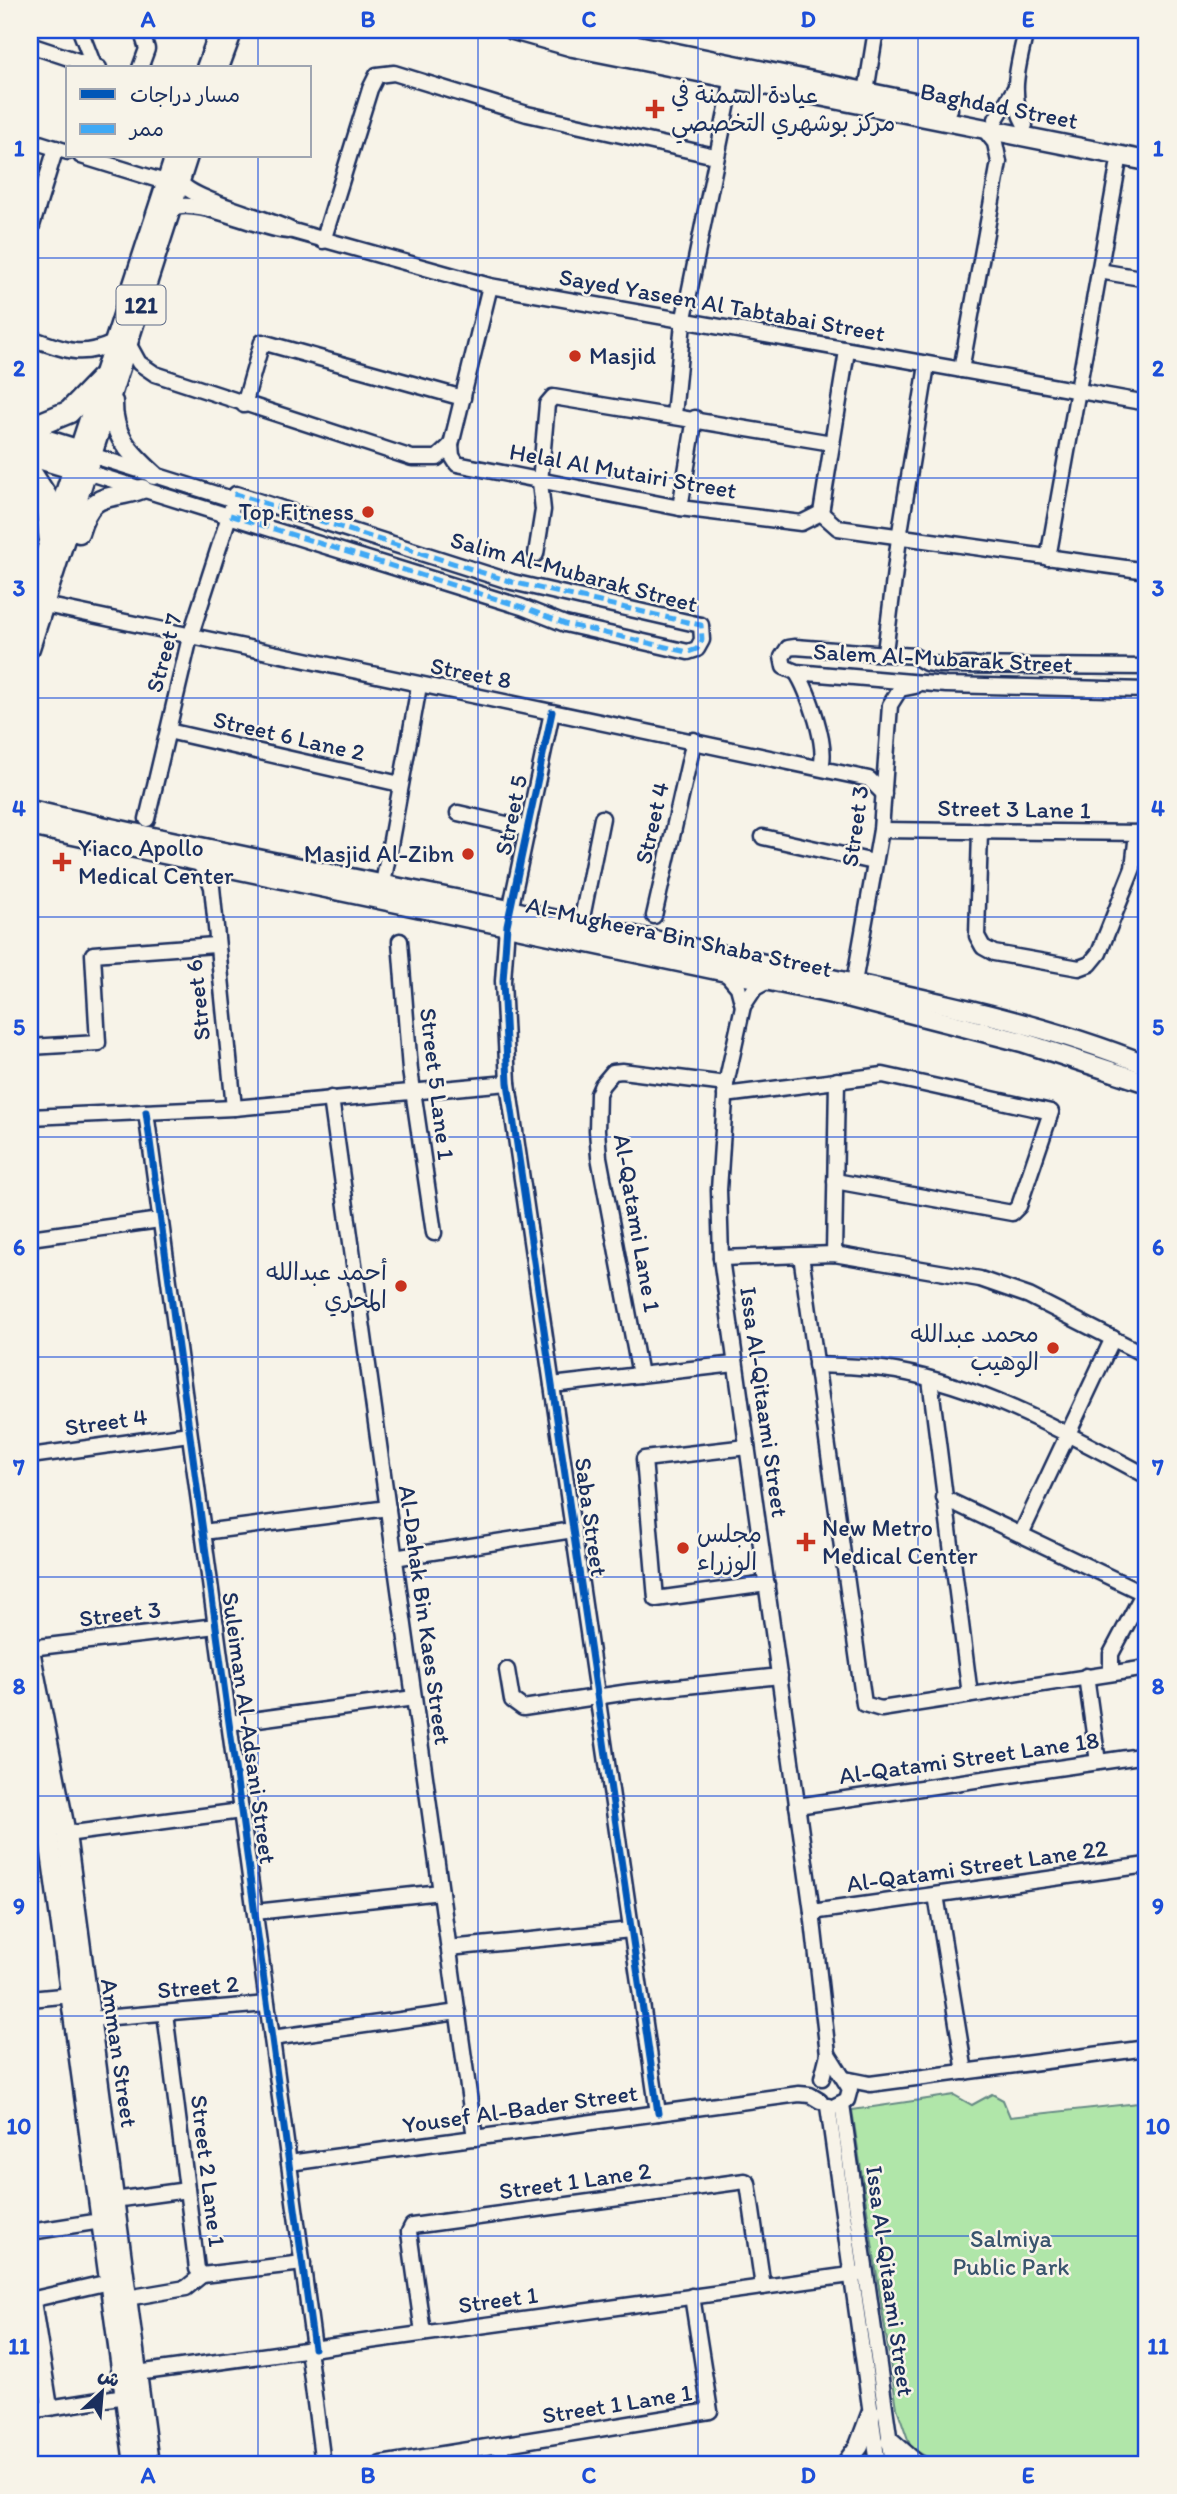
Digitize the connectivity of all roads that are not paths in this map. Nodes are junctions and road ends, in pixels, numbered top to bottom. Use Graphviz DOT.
graph roads {
  1 [pos="80,30"];
  2 [pos="141,30"];
  3 [pos="220,30"];
  4 [pos="233,30"];
  5 [pos="513,30"];
  6 [pos="876,30"];
  7 [pos="1026,30"];
  8 [pos="573,31"];
  9 [pos="30,45"];
  10 [pos="94,66"];
  11 [pos="97,66"];
  12 [pos="142,66"];
  13 [pos="207,66"];
  14 [pos="220,66"];
  15 [pos="733,78"];
  16 [pos="1014,90"];
  17 [pos="866,92"];
  18 [pos="990,124"];
  19 [pos="1024,131"];
  20 [pos="30,140"];
  21 [pos="62,150"];
  22 [pos="1147,150"];
  23 [pos="1120,155"];
  24 [pos="715,156"];
  25 [pos="174,158"];
  26 [pos="187,158"];
  27 [pos="108,160"];
  28 [pos="1147,161"];
  29 [pos="999,162"];
  30 [pos="172,182"];
  31 [pos="170,209"];
  32 [pos="31,222"];
  33 [pos="293,231"];
  34 [pos="323,241"];
  35 [pos="1099,271"];
  36 [pos="1147,279"];
  37 [pos="490,286"];
  38 [pos="683,323"];
  39 [pos="30,338"];
  40 [pos="121,343"];
  41 [pos="847,351"];
  42 [pos="927,365"];
  43 [pos="961,370"];
  44 [pos="107,384"];
  45 [pos="1076,393"];
  46 [pos="463,398"];
  47 [pos="1147,403"];
  48 [pos="244,404"];
  49 [pos="674,415"];
  50 [pos="695,418"];
  51 [pos="30,428"];
  52 [pos="30,436"];
  53 [pos="832,443"];
  54 [pos="451,445"];
  55 [pos="30,455"];
  56 [pos="82,461"];
  57 [pos="30,472"];
  58 [pos="160,476"];
  59 [pos="540,482"];
  60 [pos="142,489"];
  61 [pos="162,495"];
  62 [pos="235,500"];
  63 [pos="680,508"];
  64 [pos="821,513"];
  65 [pos="229,515"];
  66 [pos="50,538"];
  67 [pos="899,538"];
  68 [pos="536,554"];
  69 [pos="1048,558"];
  70 [pos="57,567"];
  71 [pos="1147,571"];
  72 [pos="37,603"];
  73 [pos="190,637"];
  74 [pos="30,648"];
  75 [pos="886,652"];
  76 [pos="1147,667"];
  77 [pos="796,672"];
  78 [pos="928,683"];
  79 [pos="419,686"];
  80 [pos="1147,690"];
  81 [pos="551,712"];
  82 [pos="168,731"];
  83 [pos="694,740"];
  84 [pos="820,768"];
  85 [pos="400,784"];
  86 [pos="884,794"];
  87 [pos="30,796"];
  88 [pos="30,810"];
  89 [pos="458,813"];
  90 [pos="602,818"];
  91 [pos="147,819"];
  92 [pos="93,825"];
  93 [pos="34,829"];
  94 [pos="528,829"];
  95 [pos="881,830"];
  96 [pos="980,831"];
  97 [pos="1142,833"];
  98 [pos="763,837"];
  99 [pos="198,862"];
  100 [pos="874,862"];
  101 [pos="236,870"];
  102 [pos="383,884"];
  103 [pos="212,887"];
  104 [pos="654,916"];
  105 [pos="509,917"];
  106 [pos="581,923"];
  107 [pos="400,941"];
  108 [pos="215,945"];
  109 [pos="725,972"];
  110 [pos="768,981"];
  111 [pos="852,991"];
  112 [pos="743,1006"];
  113 [pos="30,1047"];
  114 [pos="1147,1065"];
  115 [pos="836,1080"];
  116 [pos="508,1083"];
  117 [pos="1147,1083"];
  118 [pos="726,1089"];
  119 [pos="414,1091"];
  120 [pos="331,1098"];
  121 [pos="234,1108"];
  122 [pos="146,1112"];
  123 [pos="30,1117"];
  124 [pos="835,1181"];
  125 [pos="160,1220"];
  126 [pos="434,1233"];
  127 [pos="30,1238"];
  128 [pos="834,1254"];
  129 [pos="801,1255"];
  130 [pos="722,1258"];
  131 [pos="1113,1338"];
  132 [pos="1147,1356"];
  133 [pos="736,1364"];
  134 [pos="816,1365"];
  135 [pos="640,1375"];
  136 [pos="930,1379"];
  137 [pos="552,1385"];
  138 [pos="189,1434"];
  139 [pos="1068,1434"];
  140 [pos="747,1447"];
  141 [pos="30,1456"];
  142 [pos="1147,1476"];
  143 [pos="944,1498"];
  144 [pos="388,1508"];
  145 [pos="573,1530"];
  146 [pos="203,1532"];
  147 [pos="1022,1532"];
  148 [pos="394,1558"];
  149 [pos="767,1584"];
  150 [pos="1145,1589"];
  151 [pos="216,1626"];
  152 [pos="30,1649"];
  153 [pos="1147,1668"];
  154 [pos="507,1670"];
  155 [pos="1111,1673"];
  156 [pos="780,1676"];
  157 [pos="1086,1676"];
  158 [pos="970,1695"];
  159 [pos="597,1697"];
  160 [pos="414,1698"];
  161 [pos="30,1704"];
  162 [pos="229,1723"];
  163 [pos="1147,1755"];
  164 [pos="1098,1762"];
  165 [pos="797,1806"];
  166 [pos="241,1811"];
  167 [pos="66,1833"];
  168 [pos="1147,1865"];
  169 [pos="441,1892"];
  170 [pos="936,1895"];
  171 [pos="255,1912"];
  172 [pos="812,1912"];
  173 [pos="631,1930"];
  174 [pos="449,1948"];
  175 [pos="72,1995"];
  176 [pos="30,1999"];
  177 [pos="268,2004"];
  178 [pos="458,2012"];
  179 [pos="165,2013"];
  180 [pos="90,2019"];
  181 [pos="272,2038"];
  182 [pos="1147,2048"];
  183 [pos="828,2054"];
  184 [pos="965,2071"];
  185 [pos="843,2078"];
  186 [pos="820,2080"];
  187 [pos="870,2084"];
  188 [pos="799,2094"];
  189 [pos="834,2103"];
  190 [pos="658,2113"];
  191 [pos="475,2138"];
  192 [pos="289,2163"];
  193 [pos="187,2190"];
  194 [pos="114,2200"];
  195 [pos="102,2221"];
  196 [pos="30,2232"];
  197 [pos="303,2263"];
  198 [pos="859,2274"];
  199 [pos="202,2275"];
  200 [pos="109,2282"];
  201 [pos="762,2287"];
  202 [pos="692,2296"];
  203 [pos="127,2298"];
  204 [pos="30,2300"];
  205 [pos="423,2333"];
  206 [pos="311,2349"];
  207 [pos="137,2373"];
  208 [pos="125,2396"];
  209 [pos="50,2407"];
  210 [pos="30,2411"];
  211 [pos="871,2414"];
  212 [pos="890,2441"];
  213 [pos="500,2446"];
  214 [pos="134,2464"];
  215 [pos="149,2464"];
  216 [pos="323,2464"];
  217 [pos="381,2464"];
  218 [pos="503,2464"];
  219 [pos="846,2464"];
  220 [pos="878,2464"];
  221 [pos="893,2464"];
  222 [pos="916,2464"];
  1 -- 11 [label="street"];
  2 -- 12 [label="street"];
  3 -- 13 [label="main road"];
  4 -- 14 [label="main road"];
  5 -- 15 [label="main road, Baghdad Street"];
  6 -- 17 [label="street"];
  7 -- 16 [label="street"];
  8 -- 17 [label="main road, Baghdad Street"];
  9 -- 10 [label="street"];
  15 -- 18 [label="main road, Baghdad Street"];
  15 -- 24 [label="street"];
  16 -- 18 [label="street"];
  16 -- 19 [label="street"];
  17 -- 18 [label="main road, Baghdad Street"];
  18 -- 19 [label="main road, Baghdad Street"];
  18 -- 29 [label="street"];
  19 -- 22 [label="main road, Baghdad Street"];
  19 -- 23 [label="main road, Baghdad Street"];
  19 -- 29 [label="street"];
  20 -- 21 [label="street"];
  21 -- 32 [label="street"];
  23 -- 28 [label="main road, Baghdad Street"];
  23 -- 35 [label="street"];
  24 -- 34 [label="street"];
  24 -- 38 [label="street"];
  25 -- 30 [label="main road, 121"];
  26 -- 30 [label="main road, 121"];
  27 -- 30 [label="street, Sayed Yaseen Al Tabtabai Street"];
  29 -- 43 [label="street"];
  30 -- 31 [label="main road, 121"];
  30 -- 33 [label="street, Sayed Yaseen Al Tabtabai Street"];
  30 -- 40 [label="main road, 121"];
  31 -- 33 [label="street, Sayed Yaseen Al Tabtabai Street"];
  31 -- 40 [label="main road, 121"];
  33 -- 34 [label="street, Sayed Yaseen Al Tabtabai Street"];
  34 -- 37 [label="street, Sayed Yaseen Al Tabtabai Street"];
  35 -- 36 [label="street"];
  35 -- 45 [label="street"];
  37 -- 38 [label="street, Sayed Yaseen Al Tabtabai Street"];
  37 -- 46 [label="street"];
  38 -- 41 [label="street, Sayed Yaseen Al Tabtabai Street"];
  38 -- 49 [label="street"];
  39 -- 40 [label="street"];
  40 -- 44 [label="main road, 121"];
  40 -- 48 [label="street"];
  41 -- 42 [label="street, Sayed Yaseen Al Tabtabai Street"];
  41 -- 53 [label="street"];
  42 -- 43 [label="street, Sayed Yaseen Al Tabtabai Street"];
  42 -- 67 [label="street"];
  43 -- 45 [label="street, Sayed Yaseen Al Tabtabai Street"];
  44 -- 51 [label="highway"];
  44 -- 56 [label="main road, 121"];
  44 -- 58 [label="main road"];
  45 -- 47 [label="street, Sayed Yaseen Al Tabtabai Street"];
  45 -- 69 [label="street"];
  46 -- 48 [label="street"];
  46 -- 54 [label="street"];
  48 -- 54 [label="street"];
  49 -- 50 [label="street"];
  49 -- 59 [label="street"];
  50 -- 53 [label="street"];
  50 -- 63 [label="street"];
  52 -- 56 [label="highway"];
  53 -- 64 [label="street"];
  54 -- 59 [label="street, Helal Al Mutairi Street"];
  55 -- 56 [label="highway"];
  56 -- 58 [label="street, Salim Al-Mubarak Street"];
  56 -- 60 [label="street, Salim Al-Mubarak Street"];
  56 -- 66 [label="main road, 121"];
  56 -- 70 [label="main road, 121"];
  57 -- 66 [label="highway"];
  58 -- 61 [label="street"];
  58 -- 62 [label="street, Salim Al-Mubarak Street"];
  59 -- 63 [label="street, Helal Al Mutairi Street"];
  59 -- 68 [label="street"];
  60 -- 61 [label="street, Salim Al-Mubarak Street"];
  60 -- 70 [label="main road"];
  61 -- 65 [label="street, Salim Al-Mubarak Street"];
  62 -- 65 [label="street, Street 7"];
  62 -- 65 [label="street, Salim Al-Mubarak Street"];
  63 -- 64 [label="street, Helal Al Mutairi Street"];
  64 -- 67 [label="street"];
  65 -- 73 [label="street, Street 7"];
  66 -- 72 [label="main road, 121"];
  67 -- 69 [label="street"];
  67 -- 75 [label="street"];
  69 -- 71 [label="street"];
  70 -- 72 [label="main road, 121"];
  72 -- 73 [label="street, Street 8"];
  72 -- 74 [label="main road, 121"];
  73 -- 79 [label="street, Street 8"];
  73 -- 82 [label="street, Street 7"];
  75 -- 76 [label="street, Salem Al-Mubarak Street"];
  75 -- 77 [label="street, Salem Al-Mubarak Street"];
  77 -- 78 [label="street, Salem Al-Mubarak Street"];
  77 -- 84 [label="street"];
  78 -- 80 [label="street, Salem Al-Mubarak Street"];
  78 -- 86 [label="street, Street 3"];
  79 -- 81 [label="street, Street 8"];
  79 -- 85 [label="street"];
  81 -- 83 [label="street, Street 8"];
  81 -- 94 [label="street, Street 5"];
  82 -- 85 [label="street, Street 6 Lane 2"];
  82 -- 91 [label="street, Street 7"];
  83 -- 84 [label="street, Street 8"];
  83 -- 104 [label="street, Street 4"];
  84 -- 86 [label="street, Street 8"];
  85 -- 102 [label="street"];
  86 -- 95 [label="street, Street 3"];
  87 -- 92 [label="main road"];
  88 -- 92 [label="main road, Al-Mugheera Bin Shaba Street"];
  89 -- 94 [label="street"];
  90 -- 106 [label="street"];
  92 -- 102 [label="main road, Al-Mugheera Bin Shaba Street"];
  93 -- 99 [label="main road, Al-Mugheera Bin Shaba Street"];
  94 -- 105 [label="street, Street 5"];
  95 -- 96 [label="street, Street 3 Lane 1"];
  95 -- 100 [label="street, Street 3"];
  96 -- 97 [label="street, Street 3 Lane 1"];
  96 -- 97 [label="street"];
  98 -- 100 [label="street"];
  99 -- 101 [label="main road, Al-Mugheera Bin Shaba Street"];
  99 -- 103 [label="street, Street 6"];
  100 -- 111 [label="street, Street 3"];
  101 -- 103 [label="street"];
  101 -- 105 [label="main road, Al-Mugheera Bin Shaba Street"];
  102 -- 105 [label="main road, Al-Mugheera Bin Shaba Street"];
  103 -- 108 [label="street, Street 6"];
  105 -- 106 [label="main road, Al-Mugheera Bin Shaba Street"];
  105 -- 109 [label="main road, Al-Mugheera Bin Shaba Street"];
  105 -- 116 [label="street, Saba Street"];
  106 -- 111 [label="main road, Al-Mugheera Bin Shaba Street"];
  107 -- 119 [label="street, Street 5 Lane 1"];
  108 -- 113 [label="street"];
  108 -- 121 [label="street, Street 6"];
  109 -- 110 [label="main road, Al-Mugheera Bin Shaba Street"];
  109 -- 112 [label="street"];
  110 -- 111 [label="main road, Al-Mugheera Bin Shaba Street"];
  110 -- 112 [label="street"];
  111 -- 114 [label="main road, Al-Mugheera Bin Shaba Street"];
  111 -- 117 [label="main road, Al-Mugheera Bin Shaba Street"];
  112 -- 118 [label="street, Issa Al-Qitaami Street"];
  115 -- 118 [label="street, Al-Qatami Lane 1"];
  115 -- 124 [label="street"];
  115 -- 124 [label="street, Al-Qatami Lane 1"];
  116 -- 119 [label="street"];
  116 -- 137 [label="street, Saba Street"];
  118 -- 130 [label="street, Issa Al-Qitaami Street"];
  118 -- 135 [label="street, Al-Qatami Lane 1"];
  119 -- 120 [label="street"];
  119 -- 126 [label="street, Street 5 Lane 1"];
  120 -- 121 [label="street"];
  120 -- 144 [label="street, Al-Dahak Bin Kaes Street"];
  121 -- 122 [label="street"];
  122 -- 123 [label="street"];
  122 -- 125 [label="street, Suleiman Al-Adsani Street"];
  124 -- 128 [label="street"];
  125 -- 127 [label="street"];
  125 -- 138 [label="street, Suleiman Al-Adsani Street"];
  128 -- 129 [label="street"];
  128 -- 131 [label="street"];
  129 -- 130 [label="street"];
  129 -- 134 [label="street"];
  130 -- 133 [label="street, Issa Al-Qitaami Street"];
  131 -- 132 [label="street"];
  131 -- 139 [label="street"];
  133 -- 135 [label="street"];
  133 -- 140 [label="street, Issa Al-Qitaami Street"];
  134 -- 136 [label="street"];
  134 -- 158 [label="street"];
  135 -- 137 [label="street"];
  136 -- 139 [label="street"];
  136 -- 143 [label="street"];
  137 -- 145 [label="street, Saba Street"];
  138 -- 141 [label="street, Street 4"];
  138 -- 146 [label="street, Suleiman Al-Adsani Street"];
  139 -- 142 [label="street"];
  139 -- 147 [label="street"];
  140 -- 149 [label="street, Issa Al-Qitaami Street"];
  140 -- 149 [label="street"];
  143 -- 147 [label="street"];
  143 -- 158 [label="street"];
  144 -- 146 [label="street"];
  144 -- 148 [label="street, Al-Dahak Bin Kaes Street"];
  145 -- 148 [label="street"];
  145 -- 159 [label="street, Saba Street"];
  146 -- 151 [label="street, Suleiman Al-Adsani Street"];
  147 -- 150 [label="street"];
  148 -- 160 [label="street, Al-Dahak Bin Kaes Street"];
  149 -- 156 [label="street, Issa Al-Qitaami Street"];
  150 -- 155 [label="street"];
  151 -- 152 [label="street, Street 3"];
  151 -- 162 [label="street, Suleiman Al-Adsani Street"];
  152 -- 167 [label="main road, Amman Street"];
  153 -- 155 [label="street"];
  154 -- 159 [label="street"];
  155 -- 157 [label="street"];
  156 -- 159 [label="street"];
  156 -- 165 [label="street, Issa Al-Qitaami Street"];
  157 -- 158 [label="street"];
  157 -- 164 [label="street"];
  159 -- 173 [label="street, Saba Street"];
  160 -- 162 [label="street"];
  160 -- 169 [label="street, Al-Dahak Bin Kaes Street"];
  161 -- 175 [label="main road, Amman Street"];
  162 -- 166 [label="street, Suleiman Al-Adsani Street"];
  163 -- 164 [label="street, Al-Qatami Street Lane 18"];
  164 -- 165 [label="street, Al-Qatami Street Lane 18"];
  165 -- 172 [label="street, Issa Al-Qitaami Street"];
  166 -- 167 [label="street"];
  166 -- 171 [label="street, Suleiman Al-Adsani Street"];
  167 -- 180 [label="main road, Amman Street"];
  168 -- 170 [label="street, Al-Qatami Street Lane 22"];
  169 -- 171 [label="street"];
  169 -- 174 [label="street, Al-Dahak Bin Kaes Street"];
  170 -- 172 [label="street, Al-Qatami Street Lane 22"];
  170 -- 184 [label="street"];
  171 -- 177 [label="street, Suleiman Al-Adsani Street"];
  172 -- 183 [label="street, Issa Al-Qitaami Street"];
  173 -- 174 [label="street"];
  173 -- 190 [label="street, Saba Street"];
  174 -- 178 [label="street, Al-Dahak Bin Kaes Street"];
  175 -- 176 [label="street"];
  175 -- 195 [label="main road, Amman Street"];
  177 -- 179 [label="street, Street 2"];
  177 -- 181 [label="street, Suleiman Al-Adsani Street"];
  178 -- 181 [label="street"];
  178 -- 191 [label="street, Al-Dahak Bin Kaes Street"];
  179 -- 180 [label="street, Street 2"];
  179 -- 193 [label="street, Street 2 Lane 1"];
  180 -- 194 [label="main road, Amman Street"];
  181 -- 192 [label="street, Suleiman Al-Adsani Street"];
  182 -- 184 [label="street"];
  183 -- 185 [label="street, Issa Al-Qitaami Street"];
  183 -- 186 [label="street, Issa Al-Qitaami Street"];
  184 -- 187 [label="street"];
  185 -- 186 [label="street"];
  185 -- 187 [label="street"];
  185 -- 189 [label="street"];
  186 -- 188 [label="street, Yousef Al-Bader Street"];
  186 -- 189 [label="street"];
  187 -- 189 [label="street"];
  188 -- 189 [label="street, Yousef Al-Bader Street"];
  188 -- 190 [label="street, Yousef Al-Bader Street"];
  189 -- 198 [label="street, Issa Al-Qitaami Street"];
  190 -- 191 [label="street, Yousef Al-Bader Street"];
  191 -- 192 [label="street, Yousef Al-Bader Street"];
  192 -- 197 [label="street, Suleiman Al-Adsani Street"];
  193 -- 194 [label="street"];
  193 -- 199 [label="street, Street 2 Lane 1"];
  194 -- 203 [label="main road, Amman Street"];
  195 -- 196 [label="street"];
  195 -- 200 [label="main road, Amman Street"];
  197 -- 199 [label="street, Street 2 Lane 1"];
  197 -- 206 [label="street, Suleiman Al-Adsani Street"];
  198 -- 201 [label="street, Street 1"];
  198 -- 211 [label="street, Issa Al-Qitaami Street"];
  198 -- 212 [label="street, Issa Al-Qitaami Street"];
  199 -- 203 [label="street"];
  200 -- 204 [label="street"];
  200 -- 208 [label="main road, Amman Street"];
  201 -- 202 [label="street, Street 1"];
  201 -- 205 [label="street, Street 1 Lane 2"];
  202 -- 205 [label="street, Street 1"];
  202 -- 213 [label="street, Street 1 Lane 1"];
  203 -- 207 [label="main road, Amman Street"];
  204 -- 209 [label="street"];
  205 -- 206 [label="street, Street 1"];
  206 -- 207 [label="street, Street 1"];
  206 -- 216 [label="street"];
  207 -- 215 [label="main road, Amman Street"];
  208 -- 209 [label="street"];
  208 -- 214 [label="main road, Amman Street"];
  209 -- 210 [label="street"];
  211 -- 219 [label="main road"];
  211 -- 220 [label="street, Issa Al-Qitaami Street"];
  212 -- 221 [label="street, Issa Al-Qitaami Street"];
  212 -- 222 [label="main road"];
  213 -- 217 [label="street, Street 1 Lane 1"];
  213 -- 218 [label="street"];
}
